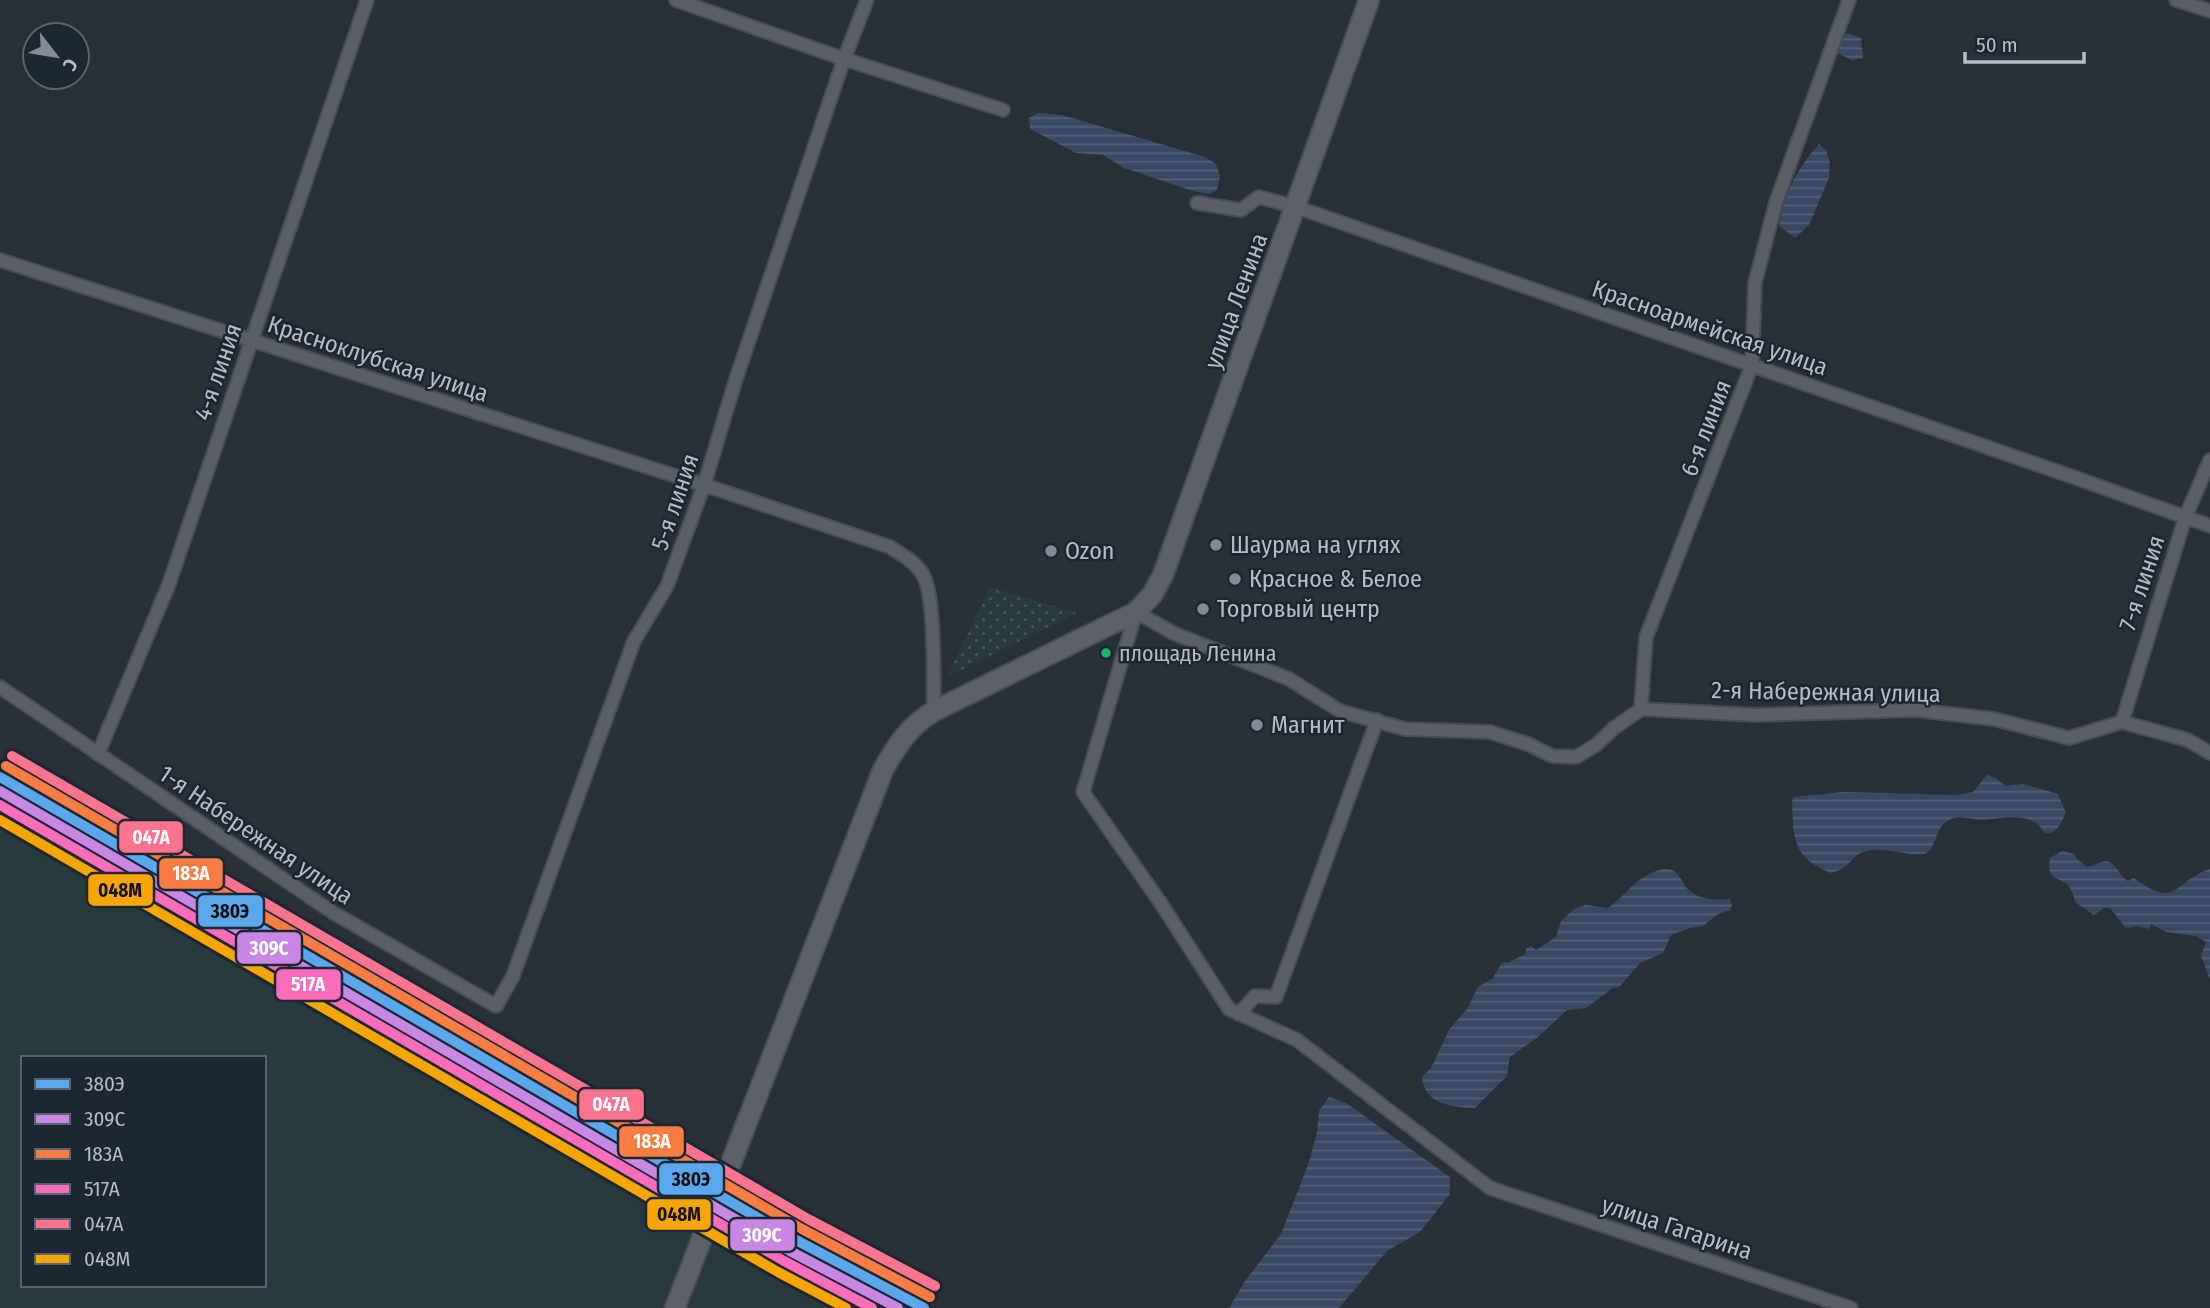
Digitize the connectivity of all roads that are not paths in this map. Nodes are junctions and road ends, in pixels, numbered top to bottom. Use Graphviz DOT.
graph roads {
  1 [pos="368,0"];
  2 [pos="676,0"];
  3 [pos="867,0"];
  4 [pos="1369,0"];
  5 [pos="1849,0"];
  6 [pos="2176,0"];
  7 [pos="2210,11"];
  8 [pos="844,59"];
  9 [pos="1003,110"];
  10 [pos="1197,203"];
  11 [pos="1296,207"];
  12 [pos="0,260"];
  13 [pos="251,340"];
  14 [pos="1752,365"];
  15 [pos="2210,460"];
  16 [pos="704,485"];
  17 [pos="2185,518"];
  18 [pos="2210,527"];
  19 [pos="1136,612"];
  20 [pos="0,687"];
  21 [pos="1641,709"];
  22 [pos="934,711"];
  23 [pos="1377,720"];
  24 [pos="2122,722"];
  25 [pos="2210,753"];
  26 [pos="98,754"];
  27 [pos="496,1006"];
  28 [pos="1239,1014"];
  29 [pos="675,1308"];
  30 [pos="1851,1308"];
  1 -- 13 [label="street, 4-я линия"];
  2 -- 8 [label="street"];
  3 -- 8 [label="street, 5-я линия"];
  4 -- 11 [label="main road, улица Ленина"];
  5 -- 14 [label="street, 6-я линия"];
  6 -- 7 [label="street"];
  8 -- 9 [label="street"];
  8 -- 16 [label="street, 5-я линия"];
  10 -- 11 [label="street, Красноармейская улица"];
  11 -- 14 [label="street, Красноармейская улица"];
  11 -- 19 [label="main road, улица Ленина"];
  12 -- 13 [label="street, Красноклубская улица"];
  13 -- 16 [label="street, Красноклубская улица"];
  13 -- 26 [label="street, 4-я линия"];
  14 -- 17 [label="street, Красноармейская улица"];
  14 -- 21 [label="street, 6-я линия"];
  15 -- 17 [label="street, 7-я линия"];
  16 -- 22 [label="street, Красноклубская улица"];
  16 -- 27 [label="street, 5-я линия"];
  17 -- 18 [label="street, Красноармейская улица"];
  17 -- 24 [label="street, 7-я линия"];
  19 -- 22 [label="main road"];
  19 -- 23 [label="street"];
  19 -- 28 [label="street"];
  20 -- 26 [label="street, 1-я Набережная улица"];
  21 -- 23 [label="street"];
  21 -- 24 [label="street, 2-я Набережная улица"];
  22 -- 29 [label="main road"];
  23 -- 28 [label="street"];
  24 -- 25 [label="street"];
  26 -- 27 [label="street, 1-я Набережная улица"];
  28 -- 30 [label="street, улица Гагарина"];
}
